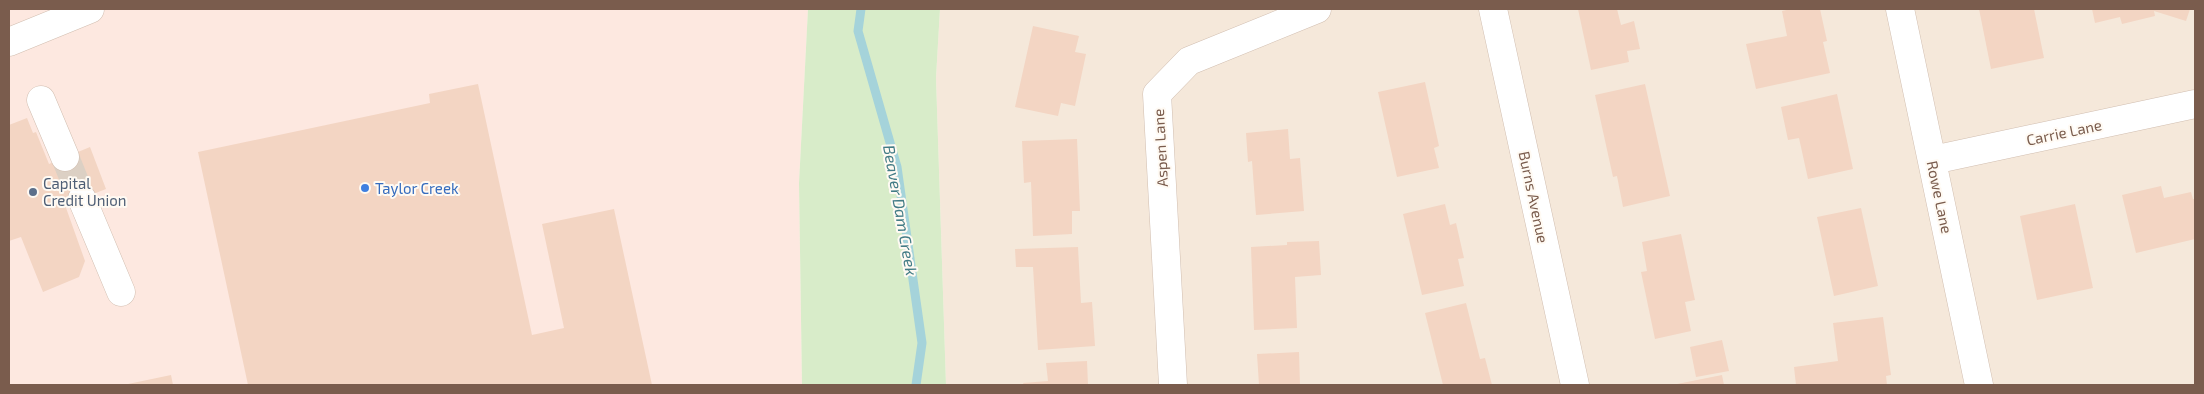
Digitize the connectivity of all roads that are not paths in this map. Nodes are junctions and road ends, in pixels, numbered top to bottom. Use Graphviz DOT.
graph roads {
  1 [pos="90,9"];
  2 [pos="1317,9"];
  3 [pos="1494,9"];
  4 [pos="1900,9"];
  5 [pos="9,42"];
  6 [pos="41,100"];
  7 [pos="2195,104"];
  8 [pos="65,158"];
  9 [pos="1933,160"];
  10 [pos="82,199"];
  11 [pos="121,292"];
  12 [pos="1173,385"];
  13 [pos="1575,385"];
  14 [pos="1980,385"];
  1 -- 5 [label="street"];
  2 -- 12 [label="street, Aspen Lane"];
  3 -- 13 [label="street, Burns Avenue"];
  4 -- 9 [label="street, Rowe Lane"];
  6 -- 8 [label="street"];
  7 -- 9 [label="street, Carrie Lane"];
  9 -- 14 [label="street, Rowe Lane"];
  10 -- 11 [label="street"];
}
